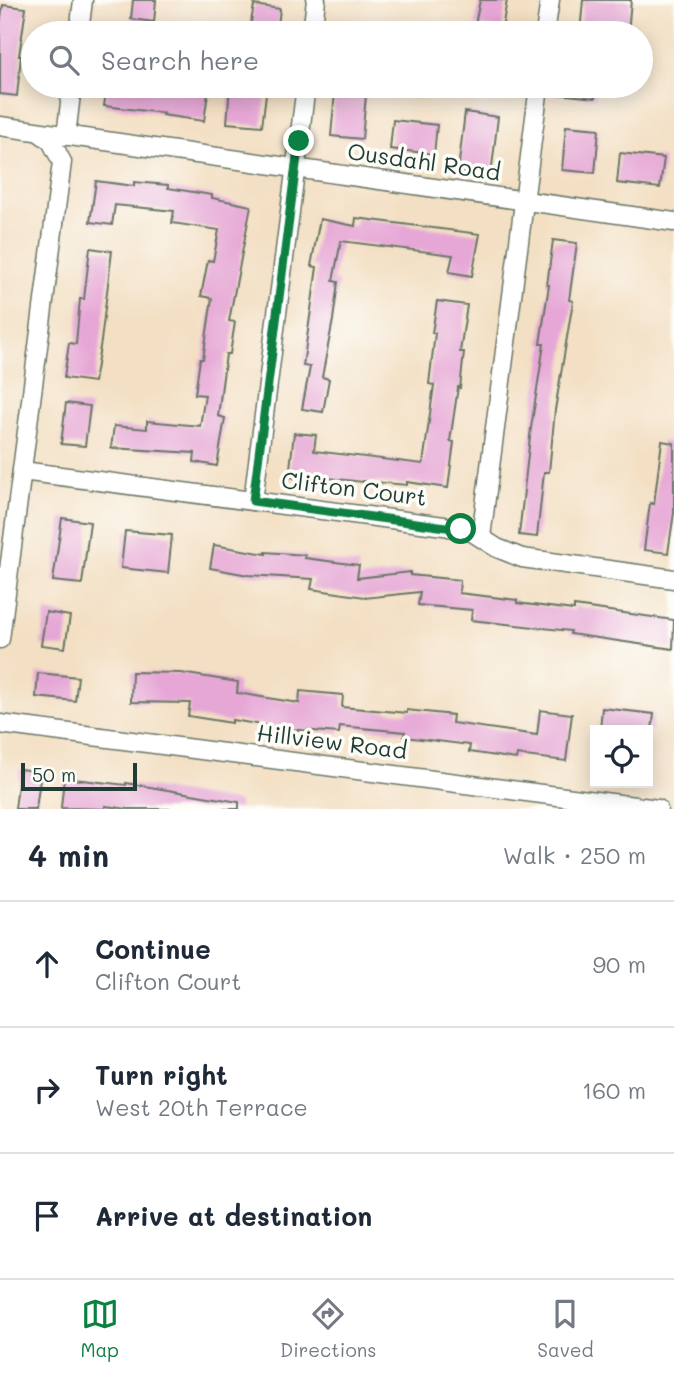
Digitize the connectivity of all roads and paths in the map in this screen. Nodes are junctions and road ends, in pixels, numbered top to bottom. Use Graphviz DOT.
graph roads {
  1 [pos="83,0"];
  2 [pos="316,0"];
  3 [pos="550,0"];
  4 [pos="80,21"];
  5 [pos="313,21"];
  6 [pos="547,21"];
  7 [pos="71,98"];
  8 [pos="304,98"];
  9 [pos="537,98"];
  10 [pos="0,126"];
  11 [pos="38,132"];
  12 [pos="66,136"];
  13 [pos="87,139"];
  14 [pos="62,162"];
  15 [pos="295,168"];
  16 [pos="524,201"];
  17 [pos="674,222"];
  18 [pos="22,471"];
  19 [pos="253,501"];
  20 [pos="481,537"];
  21 [pos="674,579"];
  22 [pos="0,639"];
  23 [pos="0,724"];
  24 [pos="658,809"];
  1 -- 4 [label="street"];
  2 -- 5 [label="street"];
  3 -- 6 [label="street"];
  7 -- 12 [label="street"];
  8 -- 15 [label="street"];
  9 -- 16 [label="street"];
  10 -- 11 [label="street, Ousdahl Road"];
  11 -- 12 [label="street, Ousdahl Road"];
  11 -- 14 [label="street"];
  12 -- 13 [label="street, Ousdahl Road"];
  13 -- 14 [label="street"];
  13 -- 15 [label="street, Ousdahl Road"];
  14 -- 18 [label="street"];
  15 -- 16 [label="street, Ousdahl Road"];
  15 -- 19 [label="street"];
  16 -- 17 [label="street, Ousdahl Road"];
  16 -- 20 [label="street"];
  18 -- 19 [label="street, Clifton Court"];
  18 -- 22 [label="street"];
  19 -- 20 [label="street, Clifton Court"];
  20 -- 21 [label="street, Clifton Court"];
  23 -- 24 [label="street, Hillview Road"];
}
